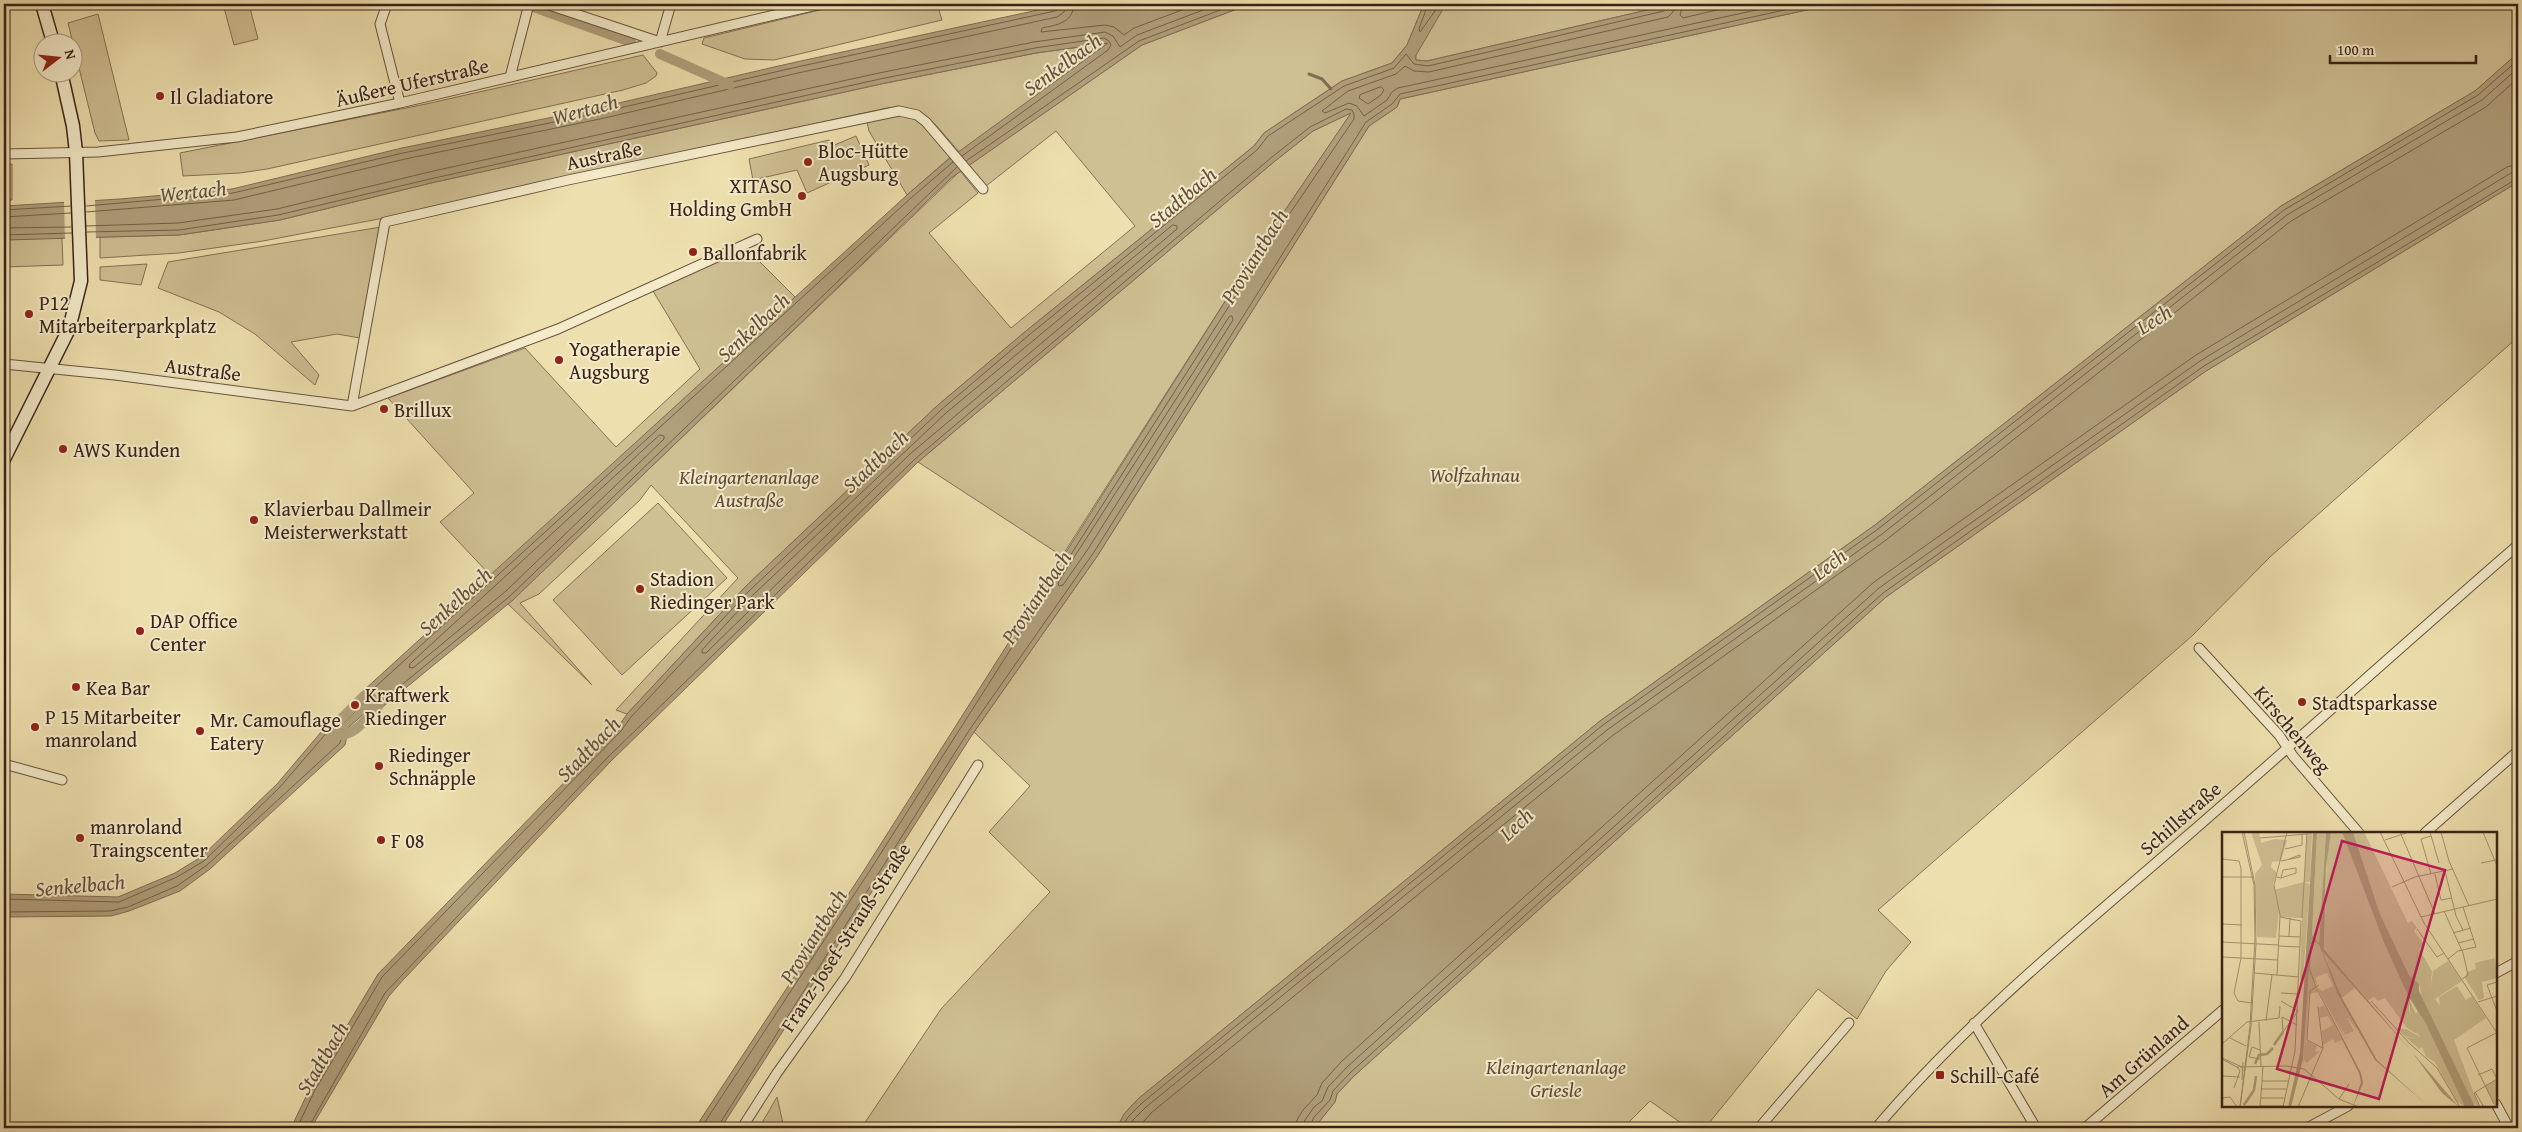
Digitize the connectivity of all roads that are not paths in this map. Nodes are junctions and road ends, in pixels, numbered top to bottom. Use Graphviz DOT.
graph roads {
  1 [pos="42,4"];
  2 [pos="387,4"];
  3 [pos="529,4"];
  4 [pos="546,4"];
  5 [pos="671,4"];
  6 [pos="821,4"];
  7 [pos="50,32"];
  8 [pos="660,42"];
  9 [pos="510,77"];
  10 [pos="63,82"];
  11 [pos="400,103"];
  12 [pos="76,152"];
  13 [pos="4,154"];
  14 [pos="983,189"];
  15 [pos="757,239"];
  16 [pos="4,364"];
  17 [pos="50,368"];
  18 [pos="352,406"];
  19 [pos="4,459"];
  20 [pos="2518,545"];
  21 [pos="2199,648"];
  22 [pos="2287,747"];
  23 [pos="2518,751"];
  24 [pos="4,764"];
  25 [pos="978,765"];
  26 [pos="62,780"];
  27 [pos="2358,832"];
  28 [pos="2426,832"];
  29 [pos="2518,961"];
  30 [pos="2497,972"];
  31 [pos="2222,1011"];
  32 [pos="1849,1023"];
  33 [pos="1974,1023"];
  34 [pos="2497,1106"];
  35 [pos="2346,1107"];
  36 [pos="742,1128"];
  37 [pos="1759,1128"];
  38 [pos="1876,1128"];
  39 [pos="2036,1128"];
  40 [pos="2085,1128"];
  41 [pos="2307,1128"];
  42 [pos="2509,1128"];
  1 -- 7 [label="main road"];
  2 -- 11 [label="street"];
  3 -- 9 [label="street"];
  4 -- 8 [label="street"];
  5 -- 8 [label="street"];
  6 -- 8 [label="street, Äußere Uferstraße"];
  8 -- 9 [label="street, Äußere Uferstraße"];
  9 -- 11 [label="street, Äußere Uferstraße"];
  10 -- 12 [label="main road"];
  11 -- 12 [label="street, Äußere Uferstraße"];
  12 -- 13 [label="street, Äußere Uferstraße"];
  12 -- 17 [label="main road"];
  14 -- 18 [label="street, Austraße"];
  15 -- 18 [label="street, Austraße"];
  16 -- 17 [label="street, Austraße"];
  17 -- 18 [label="street, Austraße"];
  17 -- 19 [label="main road"];
  20 -- 22 [label="street, Schillstraße"];
  21 -- 22 [label="street, Kirschenweg"];
  22 -- 27 [label="street, Kirschenweg"];
  22 -- 33 [label="street, Schillstraße"];
  23 -- 28 [label="street"];
  24 -- 26 [label="street"];
  25 -- 36 [label="street, Franz-Josef-Strauß-Straße"];
  29 -- 30 [label="street"];
  31 -- 40 [label="street, Am Grünland"];
  32 -- 37 [label="street"];
  33 -- 38 [label="street, Schillstraße"];
  33 -- 39 [label="street"];
  34 -- 42 [label="street"];
  35 -- 41 [label="street"];
}
